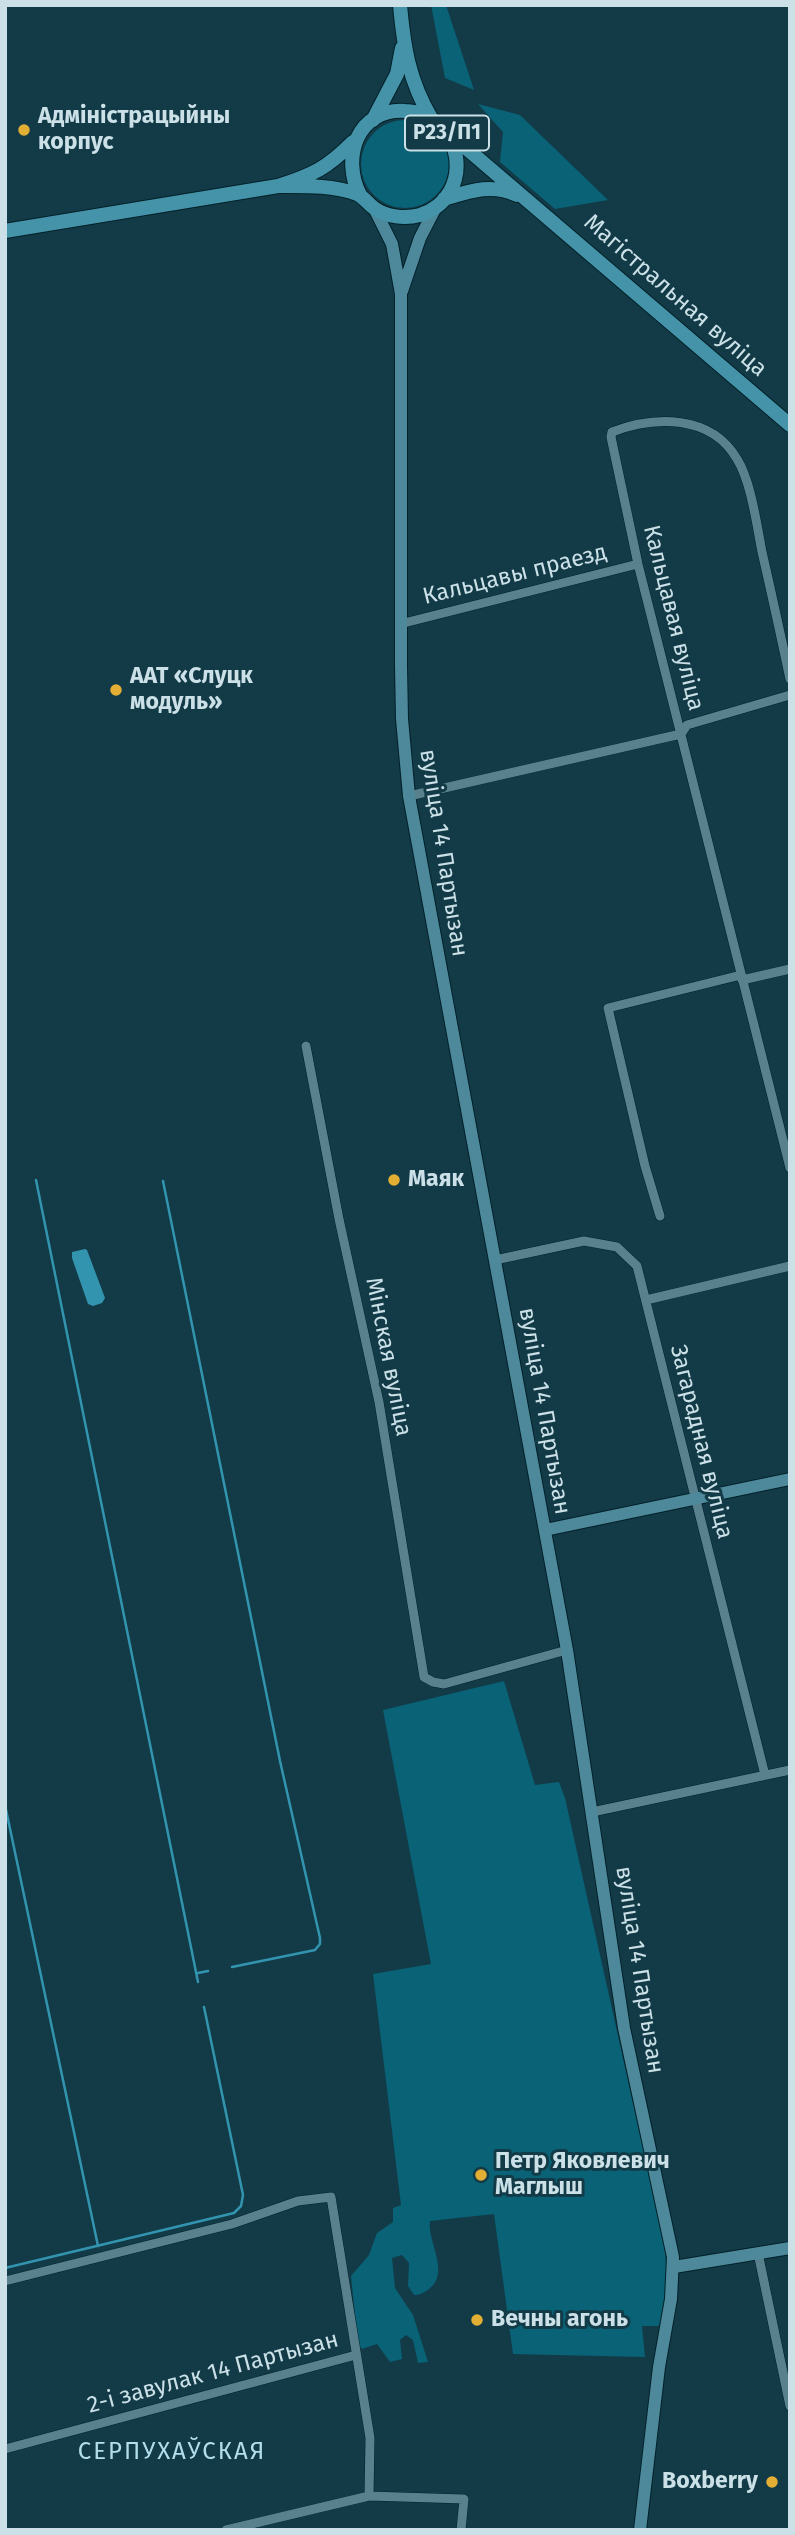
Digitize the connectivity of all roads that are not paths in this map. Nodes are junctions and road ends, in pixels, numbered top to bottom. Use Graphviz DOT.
graph roads {
  1 [pos="400,5"];
  2 [pos="403,44"];
  3 [pos="431,118"];
  4 [pos="373,120"];
  5 [pos="445,130"];
  6 [pos="357,138"];
  7 [pos="278,186"];
  8 [pos="360,195"];
  9 [pos="531,201"];
  10 [pos="440,203"];
  11 [pos="374,208"];
  12 [pos="5,231"];
  13 [pos="401,294"];
  14 [pos="790,425"];
  15 [pos="638,564"];
  16 [pos="400,624"];
  17 [pos="790,679"];
  18 [pos="790,695"];
  19 [pos="681,734"];
  20 [pos="410,796"];
  21 [pos="790,969"];
  22 [pos="742,977"];
  23 [pos="306,1046"];
  24 [pos="790,1168"];
  25 [pos="660,1216"];
  26 [pos="495,1260"];
  27 [pos="790,1266"];
  28 [pos="646,1300"];
  29 [pos="790,1479"];
  30 [pos="694,1500"];
  31 [pos="545,1530"];
  32 [pos="567,1650"];
  33 [pos="790,1770"];
  34 [pos="765,1776"];
  35 [pos="592,1812"];
  36 [pos="790,2248"];
  37 [pos="758,2253"];
  38 [pos="674,2267"];
  39 [pos="5,2281"];
  40 [pos="356,2355"];
  41 [pos="790,2406"];
  42 [pos="5,2449"];
  43 [pos="369,2496"];
  44 [pos="226,2530"];
  45 [pos="461,2530"];
  46 [pos="640,2530"];
  1 -- 2 [label="main road, Р23/П1"];
  2 -- 3 [label="main road, Р23/П1"];
  2 -- 4 [label="main road, Р23/П1"];
  3 -- 4 [label="main road, Р23/П1"];
  3 -- 5 [label="main road, Р23/П1"];
  4 -- 6 [label="main road, Р23/П1"];
  5 -- 9 [label="main road, Р23/П1"];
  5 -- 10 [label="main road, Р23/П1"];
  6 -- 7 [label="main road, Р23/П1"];
  6 -- 8 [label="main road"];
  7 -- 8 [label="main road, Р23/П1"];
  7 -- 12 [label="main road, Р23/П1"];
  8 -- 11 [label="main road, Р23/П1"];
  9 -- 10 [label="main road, Р23/П1"];
  9 -- 14 [label="main road, Магістральная вуліца / Р23/П1"];
  10 -- 11 [label="main road, Р23/П1"];
  10 -- 13 [label="main road, вуліца 14 Партызан"];
  11 -- 13 [label="main road, вуліца 14 Партызан"];
  13 -- 16 [label="main road, вуліца 14 Партызан"];
  15 -- 16 [label="street, Кальцавы праезд"];
  15 -- 17 [label="street, Кальцавая вуліца"];
  15 -- 19 [label="street, Кальцавая вуліца"];
  16 -- 20 [label="main road, вуліца 14 Партызан"];
  18 -- 19 [label="street"];
  19 -- 20 [label="street"];
  19 -- 22 [label="street, Кальцавая вуліца"];
  20 -- 26 [label="main road, вуліца 14 Партызан"];
  21 -- 22 [label="street"];
  22 -- 24 [label="street, Кальцавая вуліца"];
  22 -- 25 [label="street"];
  23 -- 32 [label="street, Мінская вуліца"];
  26 -- 28 [label="street, Загарадная вуліца"];
  26 -- 31 [label="main road, вуліца 14 Партызан"];
  27 -- 28 [label="street"];
  28 -- 30 [label="street, Загарадная вуліца"];
  29 -- 30 [label="main road"];
  30 -- 31 [label="main road"];
  30 -- 34 [label="street, Загарадная вуліца"];
  31 -- 32 [label="main road, вуліца 14 Партызан"];
  32 -- 35 [label="main road, вуліца 14 Партызан"];
  33 -- 34 [label="street"];
  34 -- 35 [label="street"];
  35 -- 38 [label="main road, вуліца 14 Партызан"];
  36 -- 37 [label="main road"];
  37 -- 38 [label="main road"];
  37 -- 41 [label="street"];
  38 -- 46 [label="main road, вуліца 14 Партызан"];
  39 -- 40 [label="street, 2-і завулак 14 Партызан"];
  40 -- 42 [label="street, 2-і завулак 14 Партызан"];
  40 -- 43 [label="street"];
  43 -- 44 [label="street"];
  43 -- 45 [label="street"];
}
